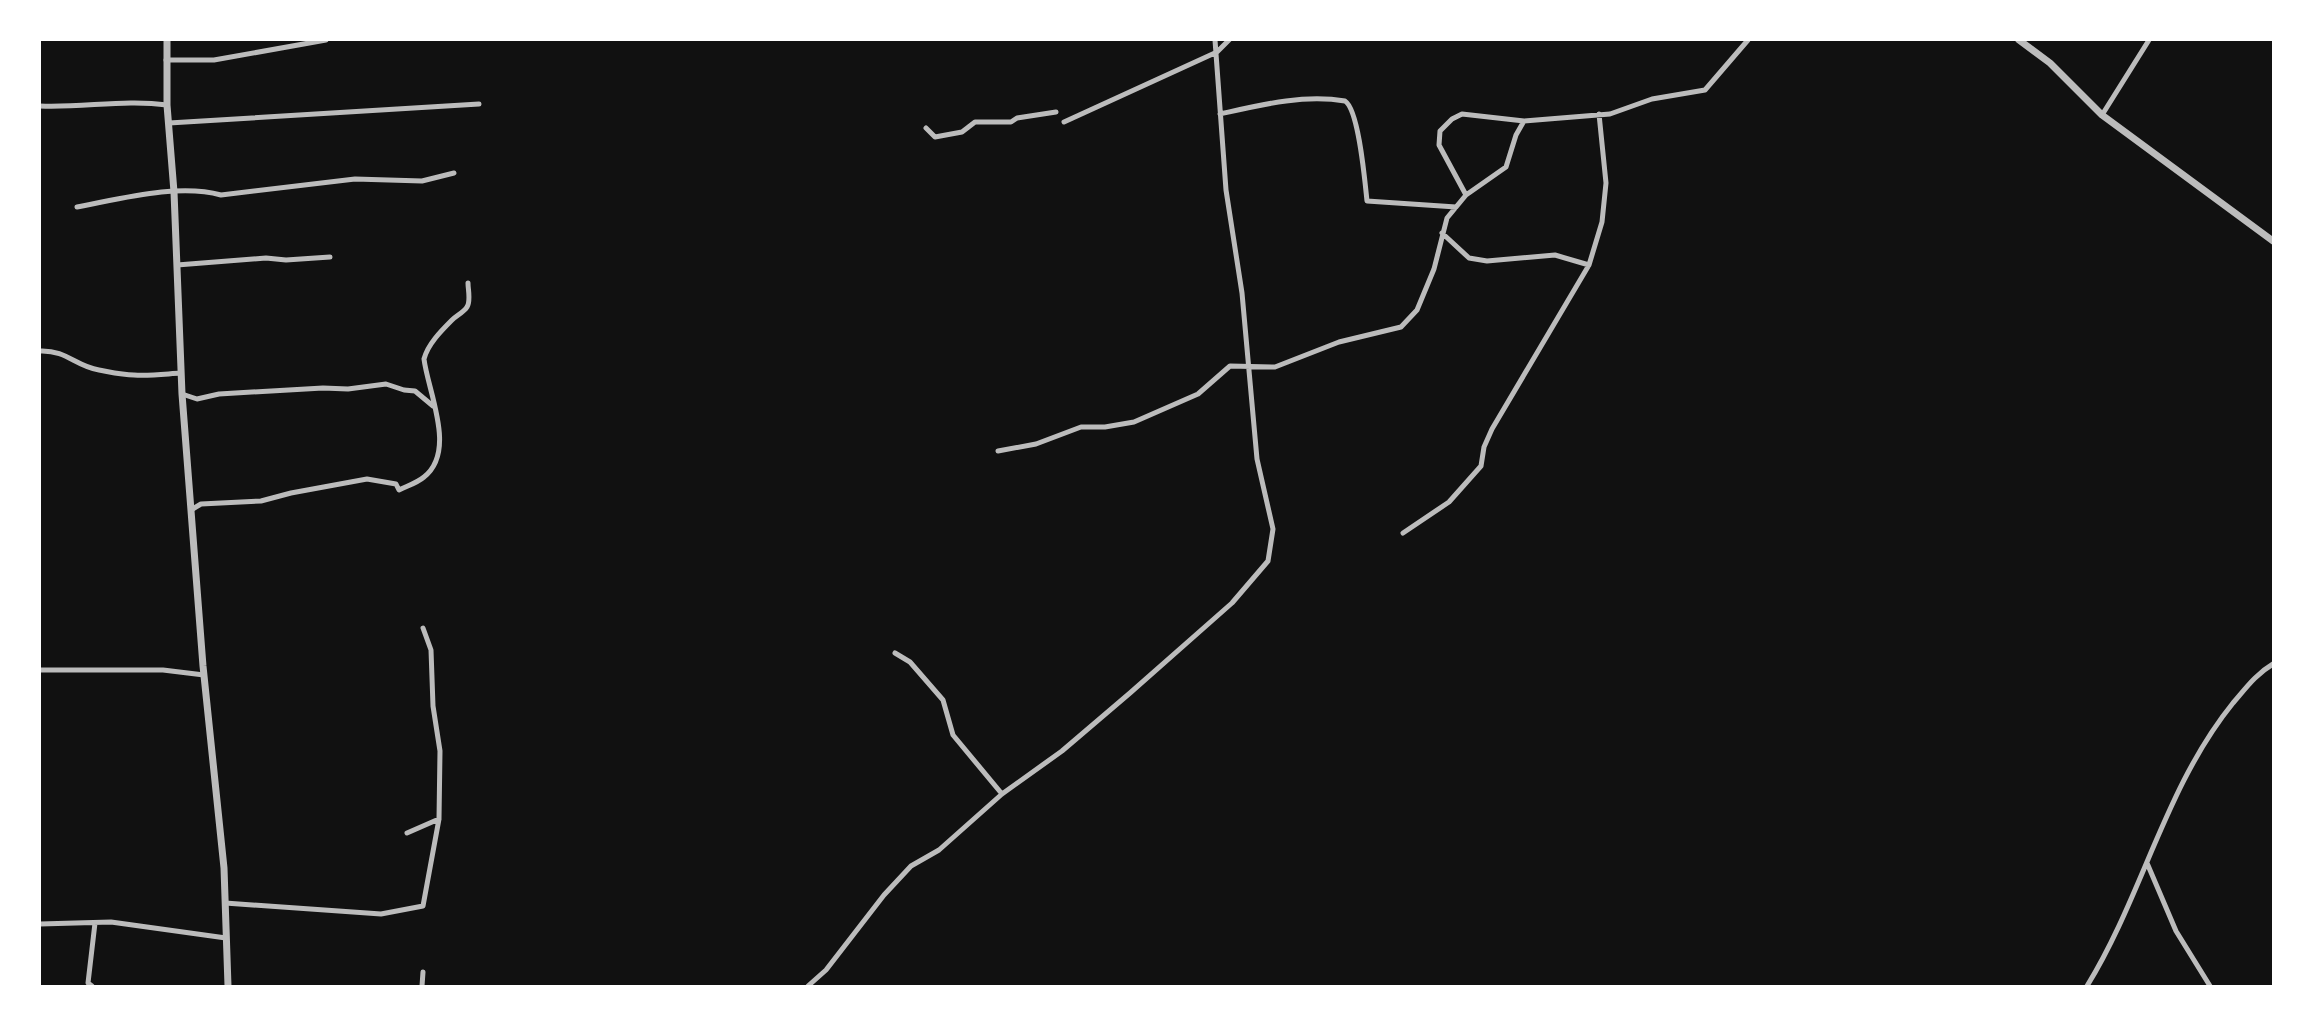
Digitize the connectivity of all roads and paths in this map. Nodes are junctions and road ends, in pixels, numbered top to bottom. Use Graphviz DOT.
graph roads {
  1 [pos="167,40"];
  2 [pos="326,40"];
  3 [pos="1215,40"];
  4 [pos="1229,40"];
  5 [pos="1748,40"];
  6 [pos="2019,40"];
  7 [pos="2149,40"];
  8 [pos="1217,52"];
  9 [pos="166,60"];
  10 [pos="479,104"];
  11 [pos="167,105"];
  12 [pos="40,106"];
  13 [pos="1056,112"];
  14 [pos="1220,114"];
  15 [pos="1599,114"];
  16 [pos="2102,115"];
  17 [pos="1524,121"];
  18 [pos="1064,122"];
  19 [pos="168,123"];
  20 [pos="926,128"];
  21 [pos="454,173"];
  22 [pos="174,192"];
  23 [pos="1466,195"];
  24 [pos="77,207"];
  25 [pos="1456,207"];
  26 [pos="1442,233"];
  27 [pos="2273,241"];
  28 [pos="330,257"];
  29 [pos="176,265"];
  30 [pos="1589,265"];
  31 [pos="468,283"];
  32 [pos="40,351"];
  33 [pos="1250,367"];
  34 [pos="181,373"];
  35 [pos="182,394"];
  36 [pos="434,407"];
  37 [pos="998,451"];
  38 [pos="191,510"];
  39 [pos="1403,533"];
  40 [pos="423,628"];
  41 [pos="895,653"];
  42 [pos="2273,664"];
  43 [pos="40,670"];
  44 [pos="204,675"];
  45 [pos="1002,794"];
  46 [pos="439,819"];
  47 [pos="407,832"];
  48 [pos="2147,863"];
  49 [pos="225,903"];
  50 [pos="95,923"];
  51 [pos="40,924"];
  52 [pos="226,938"];
  53 [pos="423,972"];
  54 [pos="92,986"];
  55 [pos="228,986"];
  56 [pos="422,986"];
  57 [pos="808,986"];
  58 [pos="2087,986"];
  59 [pos="2210,986"];
  1 -- 9 [label="street"];
  2 -- 9 [label="street"];
  3 -- 8 [label="street"];
  4 -- 8 [label="street"];
  5 -- 15 [label="street"];
  6 -- 16 [label="street"];
  7 -- 16 [label="street"];
  8 -- 14 [label="street"];
  8 -- 18 [label="street"];
  9 -- 11 [label="street"];
  10 -- 19 [label="street"];
  11 -- 12 [label="street"];
  11 -- 19 [label="street"];
  13 -- 20 [label="street"];
  14 -- 25 [label="street"];
  14 -- 33 [label="street"];
  15 -- 17 [label="street"];
  15 -- 30 [label="street"];
  16 -- 27 [label="street"];
  17 -- 23 [label="street"];
  17 -- 23 [label="street"];
  19 -- 22 [label="street"];
  21 -- 22 [label="street"];
  22 -- 24 [label="street"];
  22 -- 29 [label="street"];
  23 -- 25 [label="street"];
  25 -- 26 [label="street"];
  26 -- 30 [label="street"];
  26 -- 33 [label="street"];
  28 -- 29 [label="street"];
  29 -- 34 [label="street"];
  30 -- 39 [label="street"];
  31 -- 36 [label="street"];
  32 -- 34 [label="street"];
  33 -- 37 [label="street"];
  33 -- 45 [label="street"];
  34 -- 35 [label="street"];
  35 -- 36 [label="street"];
  35 -- 38 [label="street"];
  36 -- 38 [label="street"];
  38 -- 44 [label="street"];
  40 -- 46 [label="street"];
  41 -- 45 [label="street"];
  42 -- 48 [label="street"];
  43 -- 44 [label="street"];
  44 -- 49 [label="street"];
  45 -- 57 [label="street"];
  46 -- 47 [label="street"];
  46 -- 49 [label="street"];
  48 -- 58 [label="street"];
  48 -- 59 [label="street"];
  49 -- 52 [label="street"];
  50 -- 51 [label="street"];
  50 -- 52 [label="street"];
  50 -- 54 [label="street"];
  52 -- 55 [label="street"];
  53 -- 56 [label="street"];
}
